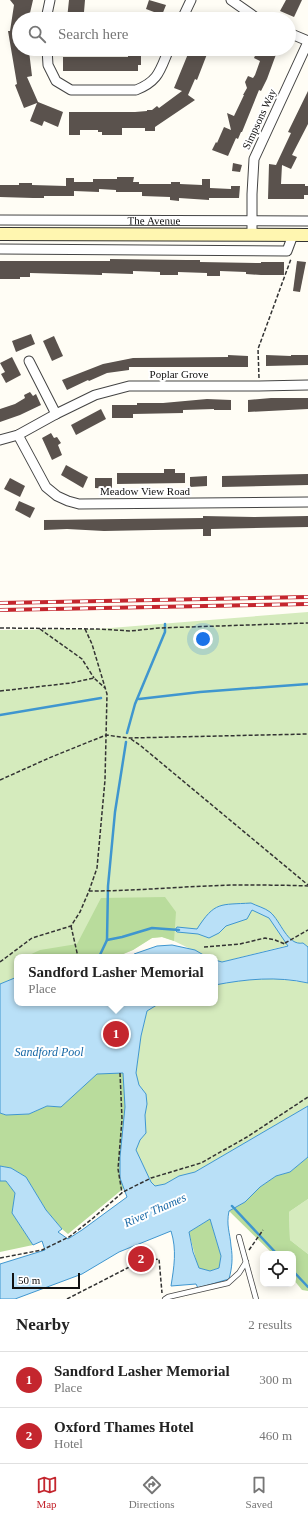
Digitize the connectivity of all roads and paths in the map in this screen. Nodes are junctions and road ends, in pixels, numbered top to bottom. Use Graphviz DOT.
graph roads {
  1 [pos="50,0"];
  2 [pos="191,0"];
  3 [pos="231,0"];
  4 [pos="47,12"];
  5 [pos="185,12"];
  6 [pos="248,12"];
  7 [pos="296,36"];
  8 [pos="308,41"];
  9 [pos="47,56"];
  10 [pos="166,56"];
  11 [pos="0,220"];
  12 [pos="252,220"];
  13 [pos="308,221"];
  14 [pos="0,234"];
  15 [pos="252,234"];
  16 [pos="293,235"];
  17 [pos="308,235"];
  18 [pos="0,249"];
  19 [pos="292,255"];
  20 [pos="28,361"];
  21 [pos="308,384"];
  22 [pos="259,386"];
  23 [pos="56,414"];
  24 [pos="18,435"];
  25 [pos="0,440"];
  26 [pos="308,502"];
  27 [pos="308,623"];
  28 [pos="0,628"];
  29 [pos="39,628"];
  30 [pos="86,629"];
  31 [pos="94,678"];
  32 [pos="106,690"];
  33 [pos="0,691"];
  34 [pos="308,734"];
  35 [pos="106,735"];
  36 [pos="129,738"];
  37 [pos="0,780"];
  38 [pos="308,886"];
  39 [pos="89,891"];
  40 [pos="71,926"];
  41 [pos="308,930"];
  42 [pos="204,947"];
  43 [pos="77,954"];
  44 [pos="0,962"];
  45 [pos="120,1072"];
  46 [pos="308,1097"];
  47 [pos="122,1192"];
  48 [pos="263,1230"];
  49 [pos="239,1237"];
  50 [pos="256,1240"];
  51 [pos="0,1258"];
  52 [pos="246,1262"];
  53 [pos="66,1299"];
  54 [pos="163,1299"];
  55 [pos="256,1299"];
  1 -- 4 [label="street"];
  2 -- 5 [label="street"];
  3 -- 6 [label="street"];
  7 -- 8 [label="street"];
  8 -- 12 [label="street, Simpsons Way"];
  9 -- 10 [label="street"];
  11 -- 12 [label="street, The Avenue"];
  12 -- 13 [label="street, The Avenue"];
  12 -- 15 [label="street, Simpsons Way"];
  14 -- 15 [label="street, The Avenue"];
  15 -- 16 [label="street, The Avenue"];
  16 -- 17 [label="street, The Avenue"];
  16 -- 18 [label="street"];
  19 -- 22 [label="path"];
  20 -- 23 [label="street"];
  21 -- 22 [label="street, Poplar Grove"];
  22 -- 23 [label="street, Poplar Grove"];
  23 -- 24 [label="street, Poplar Grove"];
  24 -- 25 [label="street, Poplar Grove"];
  24 -- 26 [label="street, Meadow View Road"];
  27 -- 30 [label="path"];
  28 -- 29 [label="path"];
  29 -- 30 [label="path"];
  29 -- 31 [label="path"];
  30 -- 32 [label="path"];
  31 -- 32 [label="path"];
  31 -- 33 [label="path"];
  32 -- 35 [label="path"];
  34 -- 36 [label="path"];
  35 -- 36 [label="path"];
  35 -- 37 [label="path"];
  35 -- 39 [label="path"];
  36 -- 38 [label="path"];
  38 -- 39 [label="path"];
  39 -- 40 [label="path"];
  40 -- 43 [label="path"];
  40 -- 44 [label="path"];
  41 -- 42 [label="path"];
  45 -- 47 [label="path"];
  46 -- 47 [label="path"];
  47 -- 51 [label="path"];
  48 -- 50 [label="path"];
  49 -- 52 [label="lane"];
  52 -- 54 [label="lane"];
  52 -- 55 [label="lane"];
  53 -- 54 [label="path"];
}
